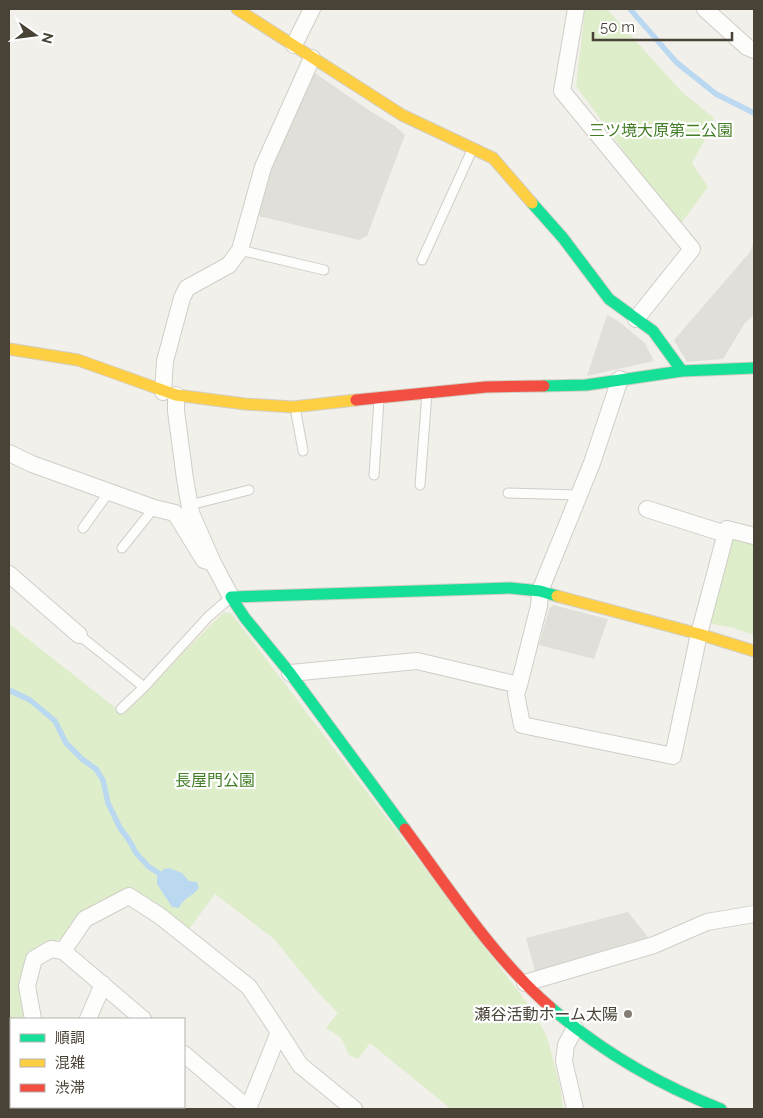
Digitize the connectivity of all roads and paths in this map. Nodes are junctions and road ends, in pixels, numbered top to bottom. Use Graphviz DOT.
graph roads {
  1 [pos="237,9"];
  2 [pos="312,9"];
  3 [pos="576,9"];
  4 [pos="705,9"];
  5 [pos="294,45"];
  6 [pos="754,50"];
  7 [pos="312,58"];
  8 [pos="473,148"];
  9 [pos="240,250"];
  10 [pos="422,260"];
  11 [pos="324,270"];
  12 [pos="636,319"];
  13 [pos="9,348"];
  14 [pos="754,368"];
  15 [pos="682,371"];
  16 [pos="620,379"];
  17 [pos="169,393"];
  18 [pos="427,393"];
  19 [pos="379,398"];
  20 [pos="295,407"];
  21 [pos="303,451"];
  22 [pos="9,453"];
  23 [pos="374,475"];
  24 [pos="420,485"];
  25 [pos="249,490"];
  26 [pos="109,492"];
  27 [pos="508,493"];
  28 [pos="579,495"];
  29 [pos="190,505"];
  30 [pos="154,508"];
  31 [pos="647,509"];
  32 [pos="83,528"];
  33 [pos="726,534"];
  34 [pos="754,536"];
  35 [pos="122,548"];
  36 [pos="213,563"];
  37 [pos="9,574"];
  38 [pos="540,591"];
  39 [pos="231,597"];
  40 [pos="699,634"];
  41 [pos="79,635"];
  42 [pos="754,651"];
  43 [pos="290,673"];
  44 [pos="519,685"];
  45 [pos="144,687"];
  46 [pos="121,709"];
  47 [pos="754,914"];
  48 [pos="63,951"];
  49 [pos="525,983"];
  50 [pos="103,984"];
  51 [pos="33,1018"];
  52 [pos="88,1018"];
  53 [pos="142,1018"];
  54 [pos="575,1028"];
  55 [pos="279,1032"];
  56 [pos="185,1055"];
  57 [pos="248,1109"];
  58 [pos="354,1109"];
  59 [pos="575,1109"];
  60 [pos="721,1109"];
  1 -- 5 [label="street"];
  2 -- 5 [label="street"];
  3 -- 12 [label="street"];
  4 -- 6 [label="street"];
  5 -- 7 [label="street"];
  7 -- 8 [label="street"];
  7 -- 9 [label="street"];
  8 -- 10 [label="lane"];
  8 -- 12 [label="street"];
  9 -- 11 [label="lane"];
  9 -- 17 [label="street"];
  12 -- 15 [label="street"];
  13 -- 17 [label="street"];
  14 -- 15 [label="street"];
  15 -- 16 [label="street"];
  16 -- 18 [label="street"];
  16 -- 28 [label="street"];
  17 -- 20 [label="street"];
  17 -- 29 [label="street"];
  18 -- 19 [label="street"];
  18 -- 24 [label="lane"];
  19 -- 20 [label="street"];
  19 -- 23 [label="lane"];
  20 -- 21 [label="lane"];
  22 -- 26 [label="street"];
  25 -- 29 [label="lane"];
  26 -- 30 [label="street"];
  26 -- 32 [label="lane"];
  27 -- 28 [label="lane"];
  28 -- 38 [label="street"];
  29 -- 36 [label="street"];
  30 -- 35 [label="lane"];
  30 -- 36 [label="street"];
  31 -- 33 [label="street"];
  33 -- 34 [label="street"];
  33 -- 40 [label="street"];
  36 -- 39 [label="street"];
  37 -- 41 [label="street"];
  38 -- 39 [label="street"];
  38 -- 40 [label="street"];
  38 -- 44 [label="street"];
  39 -- 43 [label="street"];
  39 -- 45 [label="lane"];
  40 -- 42 [label="street"];
  40 -- 44 [label="street"];
  41 -- 45 [label="lane"];
  43 -- 44 [label="street"];
  43 -- 49 [label="street"];
  45 -- 46 [label="lane"];
  47 -- 49 [label="street"];
  48 -- 50 [label="street"];
  48 -- 51 [label="street"];
  48 -- 55 [label="street"];
  49 -- 54 [label="street"];
  50 -- 52 [label="street"];
  50 -- 53 [label="street"];
  54 -- 59 [label="street"];
  54 -- 60 [label="street"];
  55 -- 57 [label="street"];
  55 -- 58 [label="street"];
  56 -- 57 [label="street"];
}
